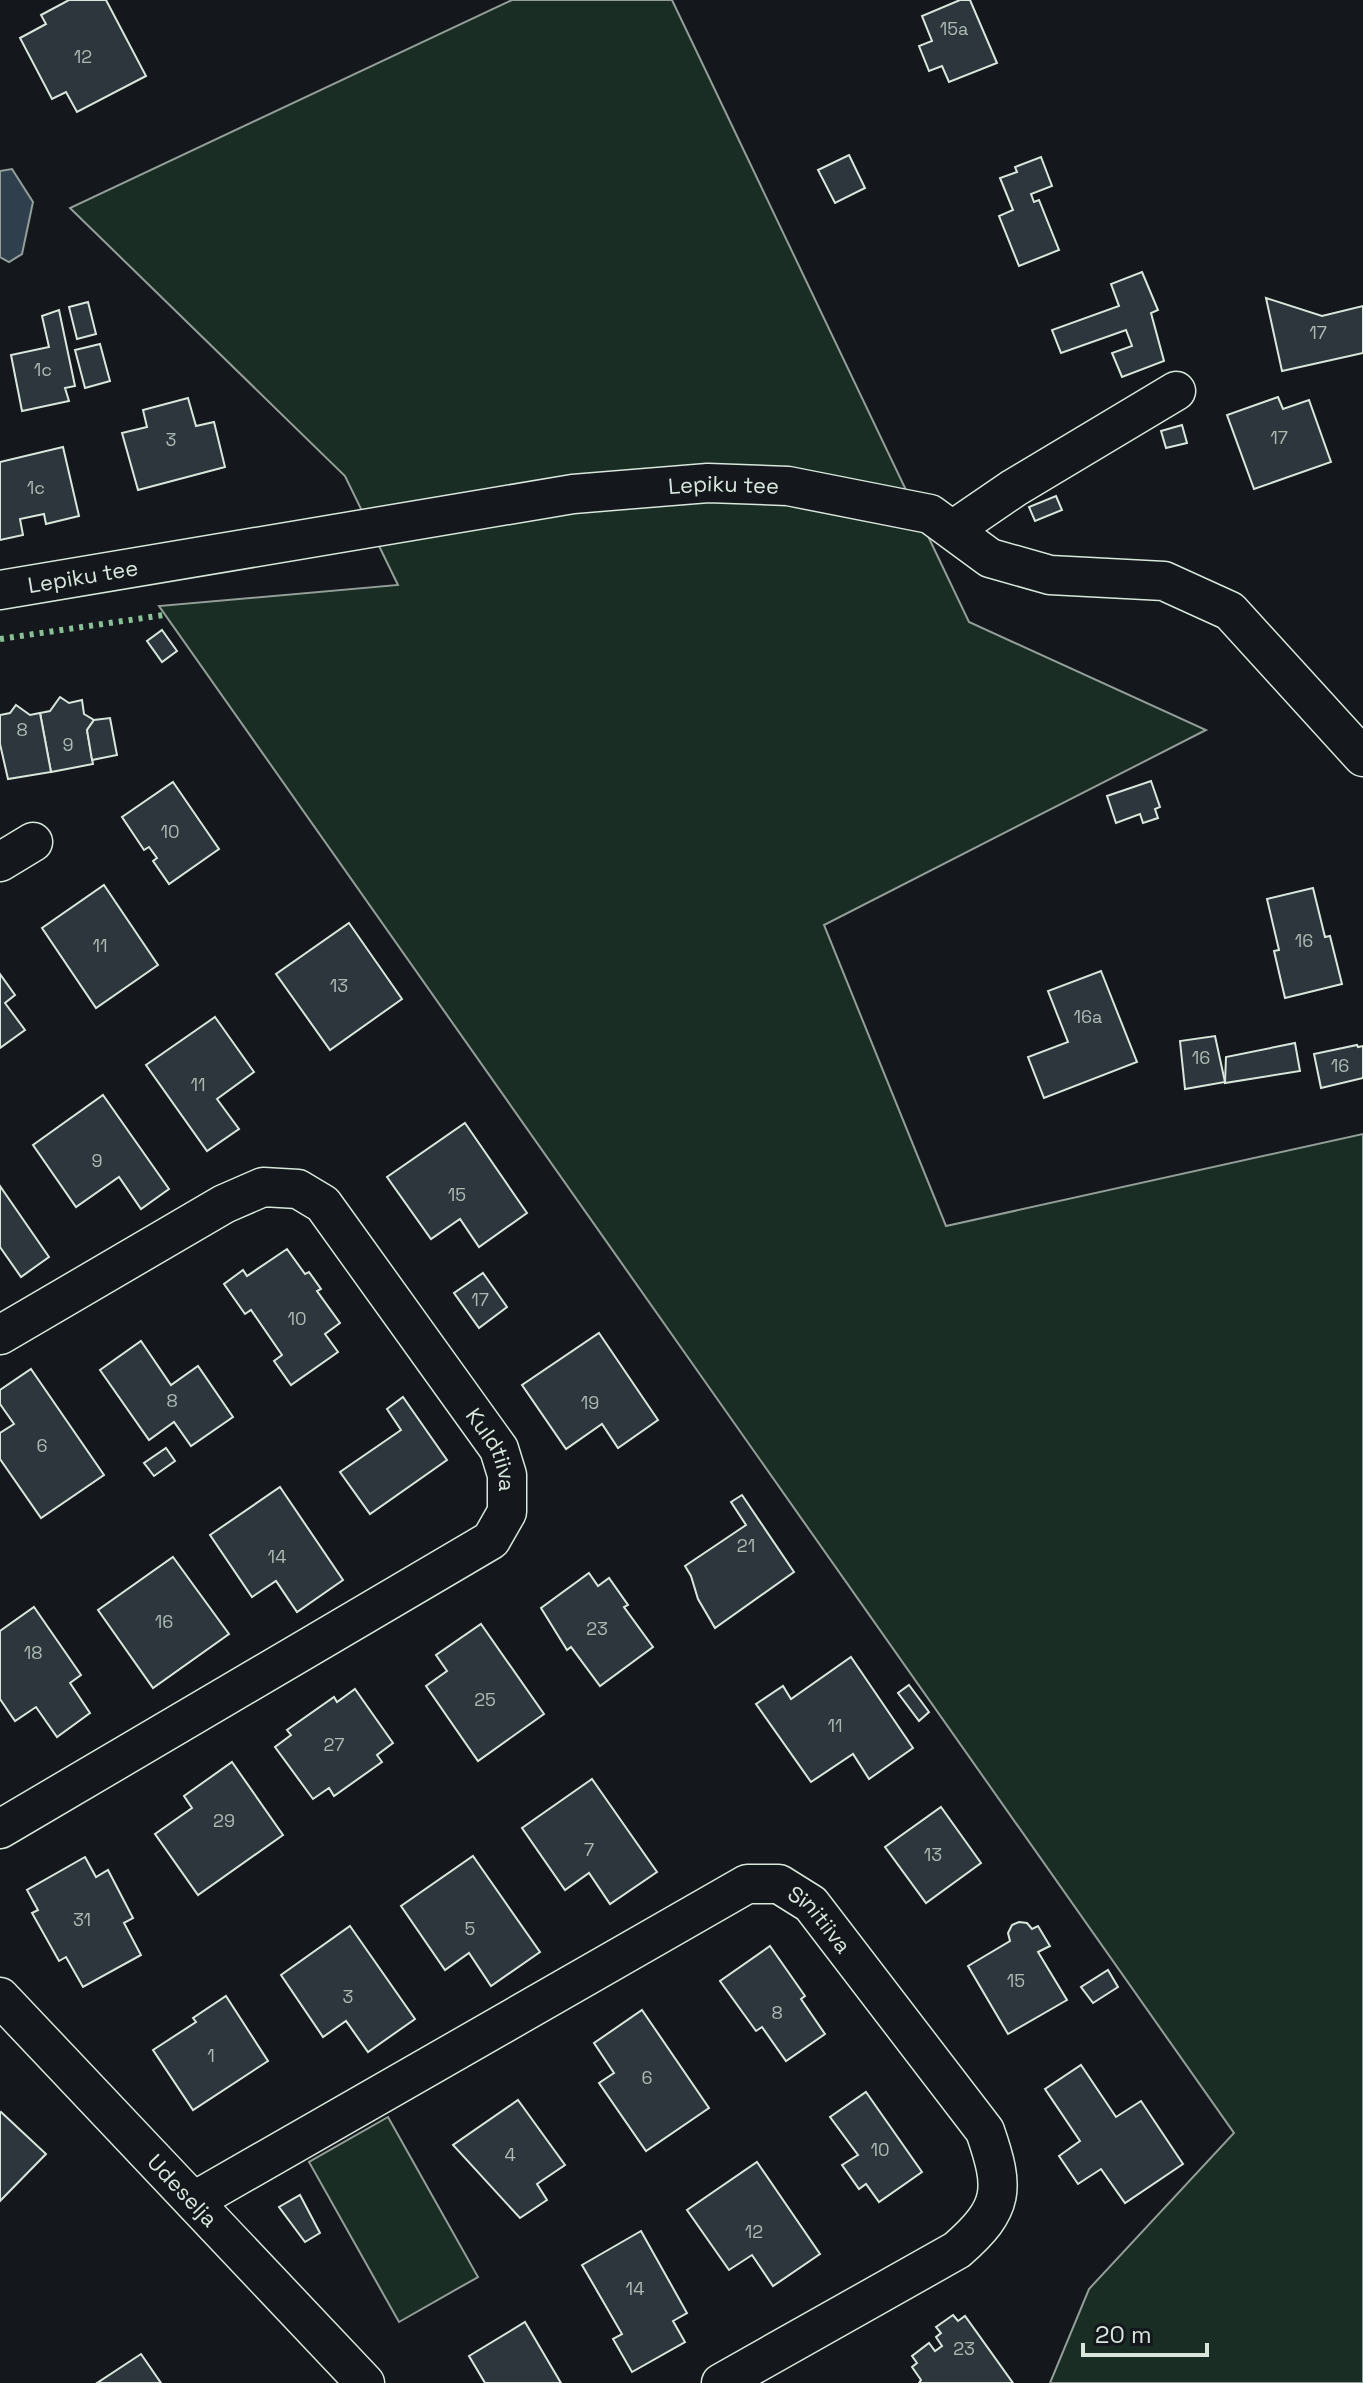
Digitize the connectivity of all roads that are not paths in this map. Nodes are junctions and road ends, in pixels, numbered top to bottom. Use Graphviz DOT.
graph roads {
  1 [pos="1176,391"];
  2 [pos="954,529"];
  3 [pos="0,590"];
  4 [pos="1363,757"];
  5 [pos="0,848"];
  6 [pos="0,862"];
  7 [pos="0,1335"];
  8 [pos="0,1829"];
  9 [pos="0,1997"];
  10 [pos="194,2201"];
  11 [pos="365,2383"];
  12 [pos="721,2383"];
  1 -- 2 [label="street"];
  2 -- 3 [label="street, Lepiku tee"];
  2 -- 4 [label="street, Lepiku tee"];
  5 -- 6 [label="street"];
  7 -- 8 [label="street, Kuldtiiva"];
  9 -- 10 [label="street, Udeselja"];
  10 -- 11 [label="street, Udeselja"];
  10 -- 12 [label="street, Sinitiiva"];
}
